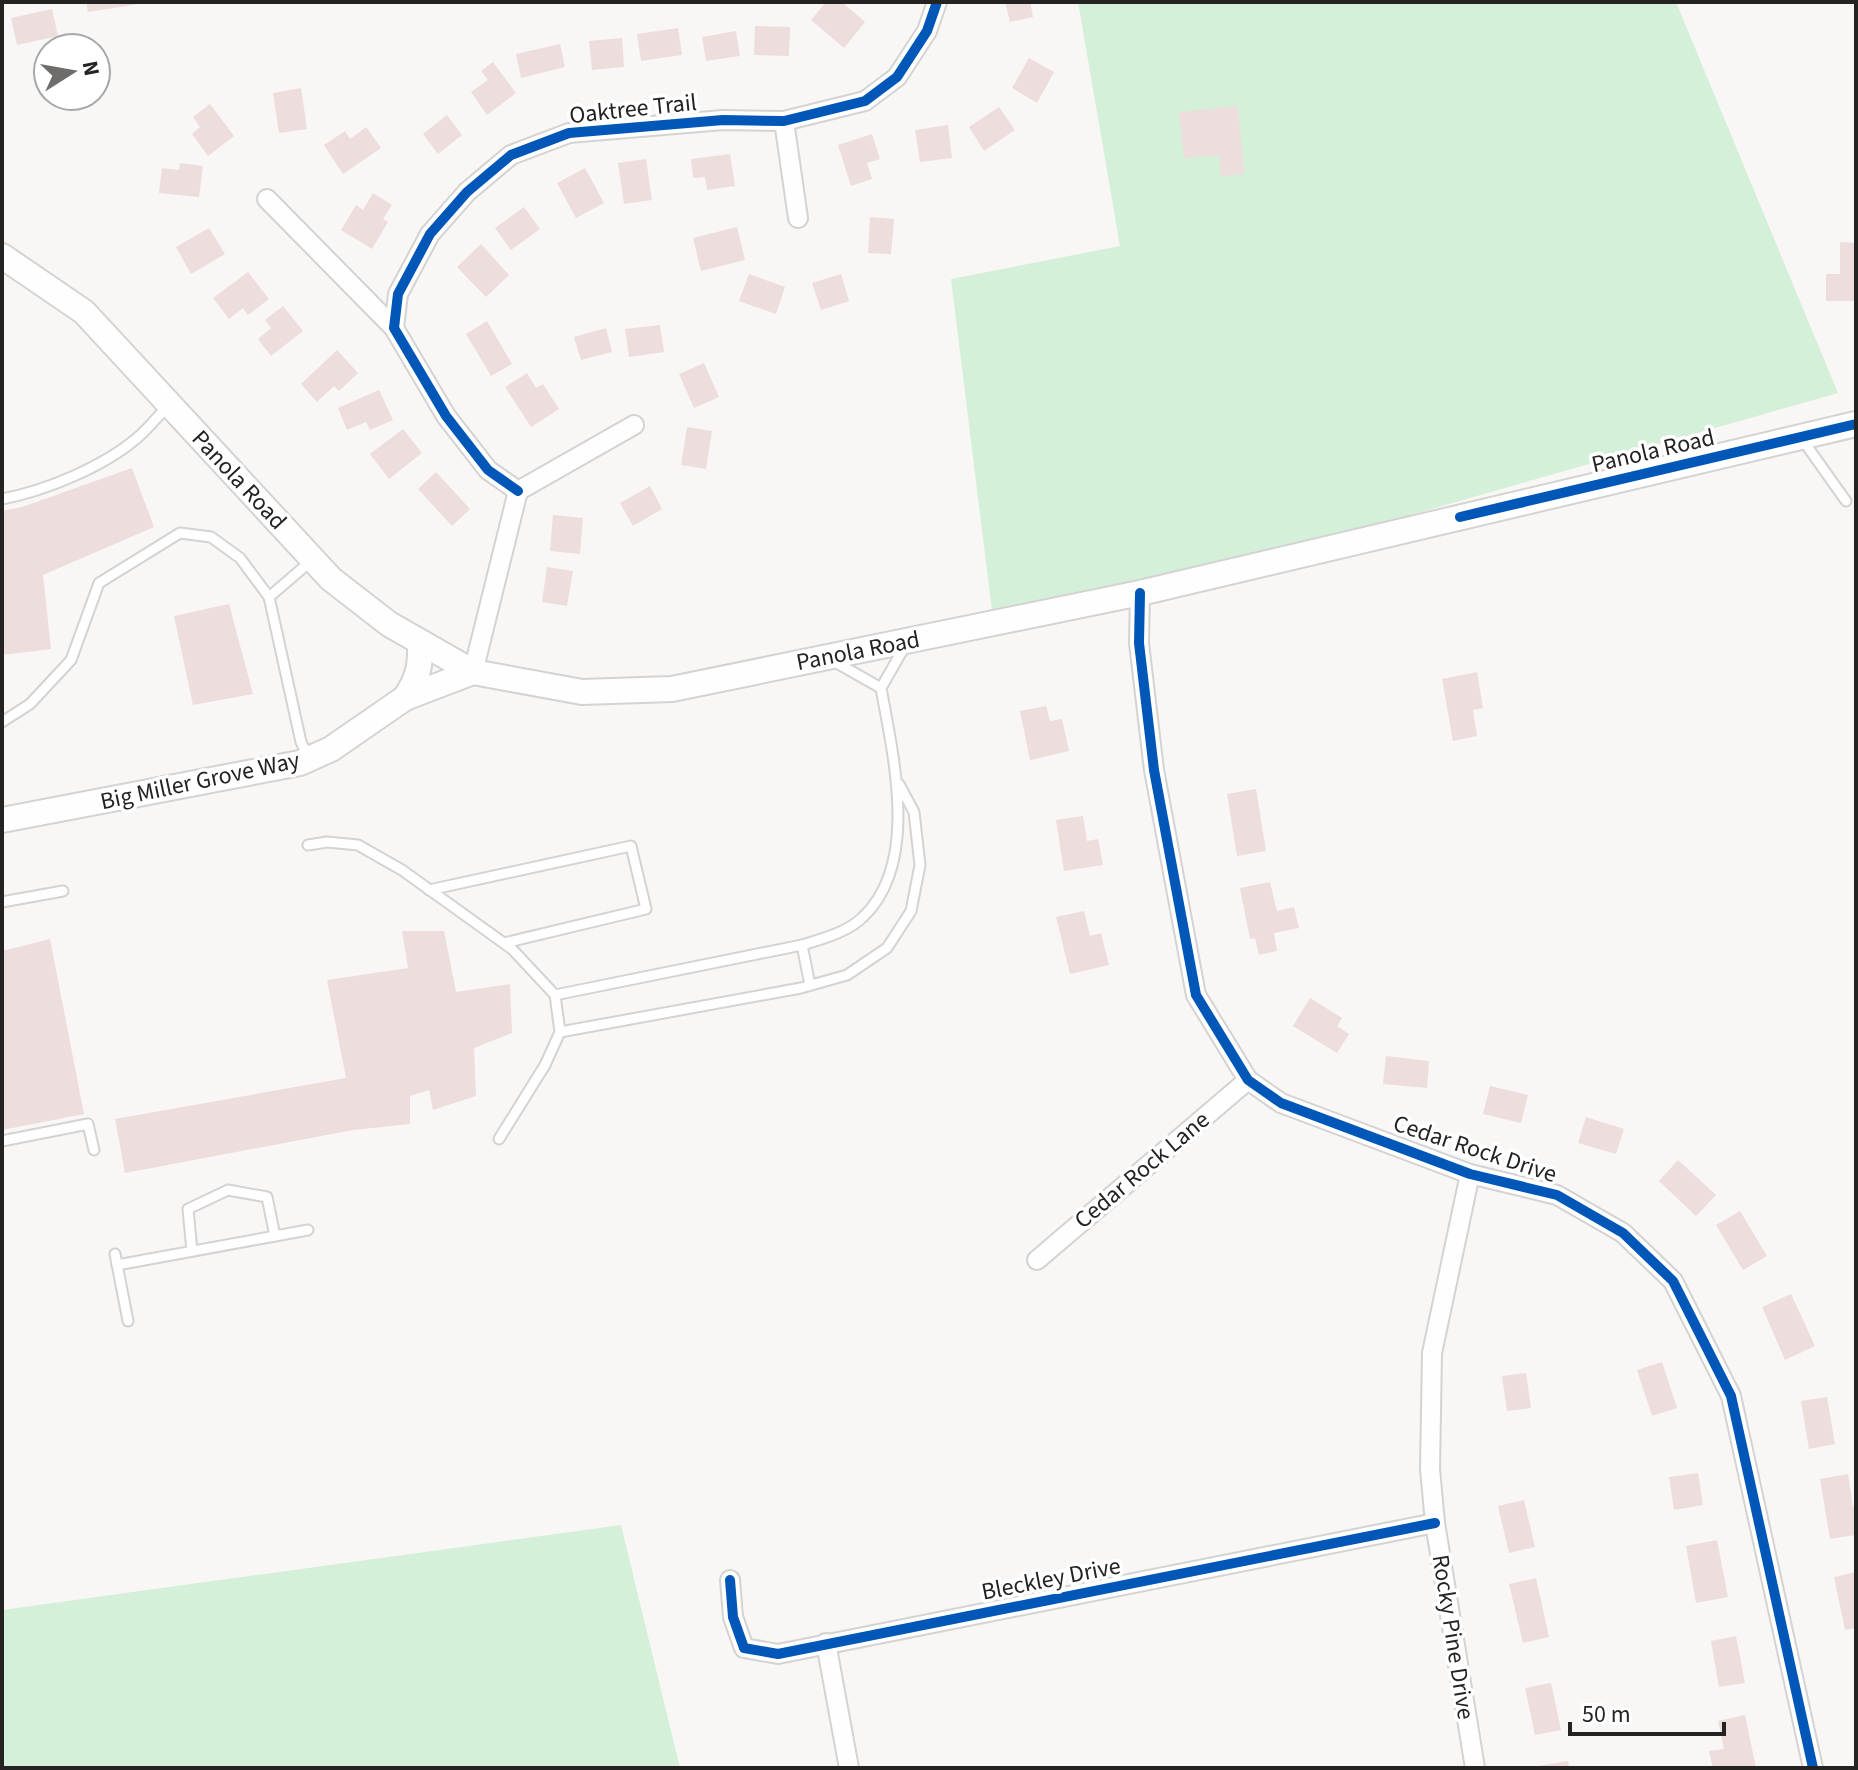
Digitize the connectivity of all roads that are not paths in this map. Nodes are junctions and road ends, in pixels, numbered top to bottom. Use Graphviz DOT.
graph roads {
  1 [pos="937,2"];
  2 [pos="784,121"];
  3 [pos="267,199"];
  4 [pos="798,218"];
  5 [pos="2,256"];
  6 [pos="394,328"];
  7 [pos="169,404"];
  8 [pos="1856,424"];
  9 [pos="634,425"];
  10 [pos="1801,437"];
  11 [pos="518,491"];
  12 [pos="2,499"];
  13 [pos="1846,501"];
  14 [pos="313,559"];
  15 [pos="1140,593"];
  16 [pos="269,597"];
  17 [pos="908,640"];
  18 [pos="420,642"];
  19 [pos="827,657"];
  20 [pos="473,672"];
  21 [pos="881,688"];
  22 [pos="405,698"];
  23 [pos="2,722"];
  24 [pos="309,759"];
  25 [pos="898,781"];
  26 [pos="2,820"];
  27 [pos="308,845"];
  28 [pos="429,890"];
  29 [pos="63,891"];
  30 [pos="2,902"];
  31 [pos="504,943"];
  32 [pos="802,945"];
  33 [pos="810,985"];
  34 [pos="555,995"];
  35 [pos="560,1032"];
  36 [pos="1248,1080"];
  37 [pos="499,1139"];
  38 [pos="2,1141"];
  39 [pos="94,1150"];
  40 [pos="1470,1174"];
  41 [pos="308,1230"];
  42 [pos="275,1236"];
  43 [pos="192,1251"];
  44 [pos="115,1254"];
  45 [pos="1037,1260"];
  46 [pos="117,1265"];
  47 [pos="128,1321"];
  48 [pos="1435,1523"];
  49 [pos="730,1580"];
  50 [pos="826,1643"];
  51 [pos="849,1768"];
  52 [pos="1475,1768"];
  53 [pos="1813,1768"];
  1 -- 2 [label="street, Oaktree Trail"];
  2 -- 4 [label="street"];
  2 -- 6 [label="street, Oaktree Trail"];
  3 -- 6 [label="street"];
  5 -- 7 [label="main road, Panola Road"];
  6 -- 11 [label="street"];
  7 -- 12 [label="lane"];
  7 -- 14 [label="main road, Panola Road"];
  8 -- 10 [label="main road, Panola Road"];
  9 -- 11 [label="street"];
  10 -- 13 [label="lane"];
  10 -- 15 [label="main road, Panola Road"];
  11 -- 20 [label="street"];
  14 -- 16 [label="lane"];
  14 -- 18 [label="main road, Panola Road"];
  15 -- 17 [label="main road, Panola Road"];
  15 -- 36 [label="street, Cedar Rock Drive"];
  16 -- 23 [label="lane"];
  16 -- 24 [label="lane"];
  17 -- 19 [label="main road, Panola Road"];
  17 -- 21 [label="lane"];
  18 -- 20 [label="main road, Panola Road"];
  18 -- 22 [label="main road"];
  19 -- 20 [label="main road, Panola Road"];
  19 -- 21 [label="lane"];
  20 -- 22 [label="main road, Big Miller Grove Way"];
  21 -- 25 [label="lane"];
  22 -- 24 [label="main road, Big Miller Grove Way"];
  24 -- 26 [label="main road, Big Miller Grove Way"];
  25 -- 32 [label="lane"];
  25 -- 33 [label="lane"];
  27 -- 28 [label="lane"];
  28 -- 31 [label="lane"];
  28 -- 31 [label="lane"];
  29 -- 30 [label="lane"];
  31 -- 34 [label="lane"];
  32 -- 33 [label="lane"];
  32 -- 34 [label="lane"];
  33 -- 35 [label="lane"];
  34 -- 35 [label="lane"];
  35 -- 37 [label="lane"];
  36 -- 40 [label="street, Cedar Rock Drive"];
  36 -- 45 [label="street, Cedar Rock Lane"];
  38 -- 39 [label="lane"];
  40 -- 48 [label="street, Rocky Pine Drive"];
  40 -- 53 [label="street, Cedar Rock Drive"];
  41 -- 42 [label="lane"];
  42 -- 43 [label="lane"];
  42 -- 43 [label="lane"];
  43 -- 46 [label="lane"];
  44 -- 46 [label="lane"];
  46 -- 47 [label="lane"];
  48 -- 50 [label="street, Bleckley Drive"];
  48 -- 52 [label="street, Rocky Pine Drive"];
  49 -- 50 [label="street, Bleckley Drive"];
  50 -- 51 [label="street"];
}
